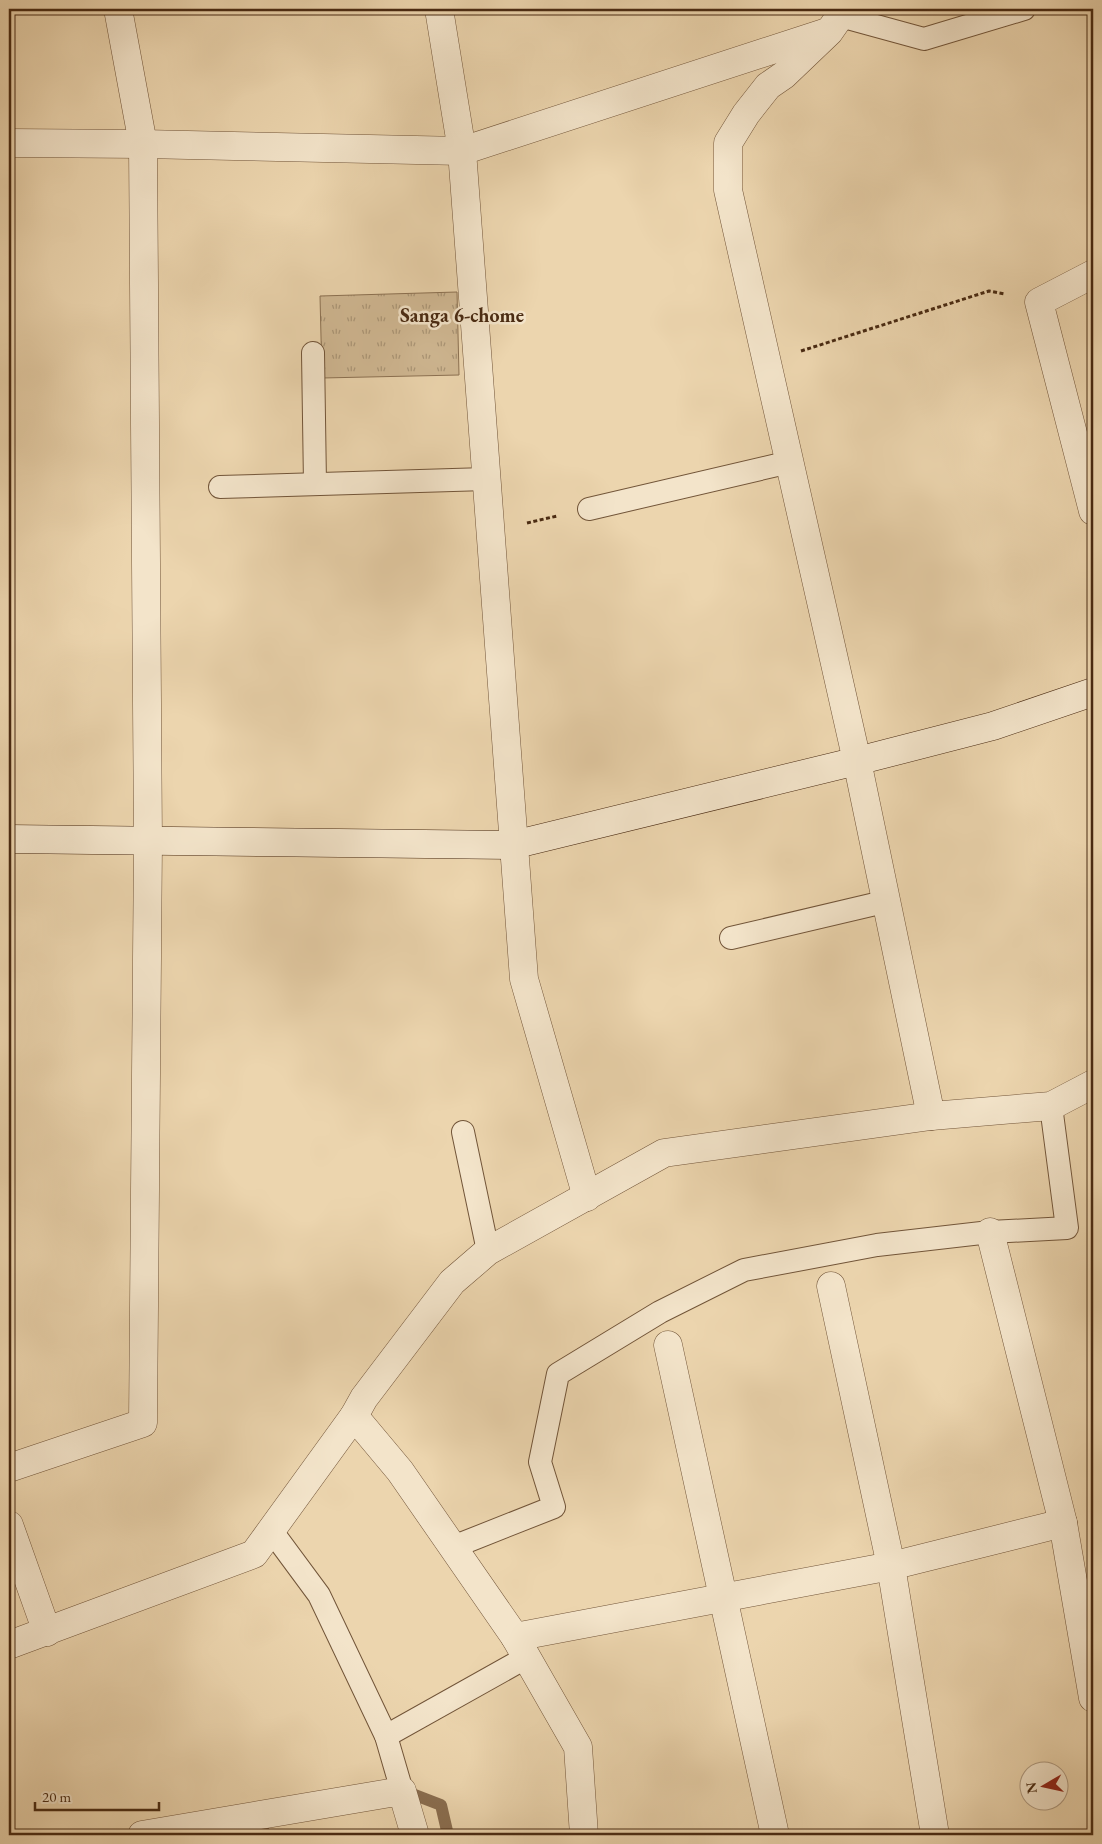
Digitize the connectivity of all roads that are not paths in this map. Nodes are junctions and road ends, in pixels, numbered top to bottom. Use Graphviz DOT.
graph roads {
  1 [pos="118,9"];
  2 [pos="438,9"];
  3 [pos="1024,9"];
  4 [pos="838,19"];
  5 [pos="9,143"];
  6 [pos="143,144"];
  7 [pos="462,151"];
  8 [pos="1093,274"];
  9 [pos="313,353"];
  10 [pos="1086,450"];
  11 [pos="790,462"];
  12 [pos="486,479"];
  13 [pos="315,484"];
  14 [pos="220,487"];
  15 [pos="590,509"];
  16 [pos="1093,511"];
  17 [pos="1093,692"];
  18 [pos="857,761"];
  19 [pos="9,839"];
  20 [pos="148,842"];
  21 [pos="513,844"];
  22 [pos="888,900"];
  23 [pos="731,938"];
  24 [pos="1093,1084"];
  25 [pos="1051,1106"];
  26 [pos="932,1116"];
  27 [pos="463,1132"];
  28 [pos="587,1197"];
  29 [pos="990,1232"];
  30 [pos="488,1251"];
  31 [pos="831,1286"];
  32 [pos="668,1345"];
  33 [pos="354,1416"];
  34 [pos="9,1468"];
  35 [pos="1063,1523"];
  36 [pos="9,1524"];
  37 [pos="271,1530"];
  38 [pos="453,1547"];
  39 [pos="891,1566"];
  40 [pos="722,1597"];
  41 [pos="47,1632"];
  42 [pos="9,1645"];
  43 [pos="521,1647"];
  44 [pos="1093,1698"];
  45 [pos="386,1736"];
  46 [pos="402,1792"];
  47 [pos="189,1831"];
  48 [pos="142,1835"];
  49 [pos="415,1835"];
  50 [pos="584,1835"];
  51 [pos="775,1835"];
  52 [pos="935,1835"];
  1 -- 6 [label="street"];
  2 -- 7 [label="street"];
  3 -- 4 [label="lane"];
  4 -- 7 [label="street"];
  4 -- 11 [label="street"];
  5 -- 6 [label="street"];
  6 -- 7 [label="street"];
  6 -- 20 [label="street"];
  7 -- 12 [label="street"];
  8 -- 10 [label="street"];
  9 -- 13 [label="lane"];
  10 -- 16 [label="street"];
  11 -- 15 [label="lane"];
  11 -- 18 [label="street"];
  12 -- 13 [label="lane"];
  12 -- 21 [label="street"];
  13 -- 14 [label="lane"];
  17 -- 18 [label="street"];
  18 -- 21 [label="street"];
  18 -- 22 [label="street"];
  19 -- 20 [label="street"];
  20 -- 21 [label="street"];
  20 -- 34 [label="street"];
  21 -- 28 [label="street"];
  22 -- 23 [label="lane"];
  22 -- 26 [label="street"];
  24 -- 25 [label="street"];
  25 -- 26 [label="street"];
  25 -- 29 [label="lane"];
  26 -- 28 [label="street"];
  27 -- 30 [label="lane"];
  28 -- 30 [label="street"];
  29 -- 35 [label="street"];
  29 -- 38 [label="lane"];
  30 -- 33 [label="street"];
  31 -- 39 [label="street"];
  32 -- 40 [label="street"];
  33 -- 37 [label="street"];
  33 -- 38 [label="street"];
  35 -- 39 [label="street"];
  35 -- 44 [label="street"];
  36 -- 41 [label="street"];
  37 -- 41 [label="street"];
  37 -- 45 [label="lane"];
  38 -- 43 [label="street"];
  39 -- 40 [label="street"];
  39 -- 52 [label="street"];
  40 -- 43 [label="street"];
  40 -- 51 [label="street"];
  41 -- 42 [label="street"];
  43 -- 45 [label="lane"];
  43 -- 50 [label="street"];
  45 -- 46 [label="lane"];
  46 -- 47 [label="street"];
  46 -- 49 [label="street"];
  47 -- 48 [label="street"];
}
